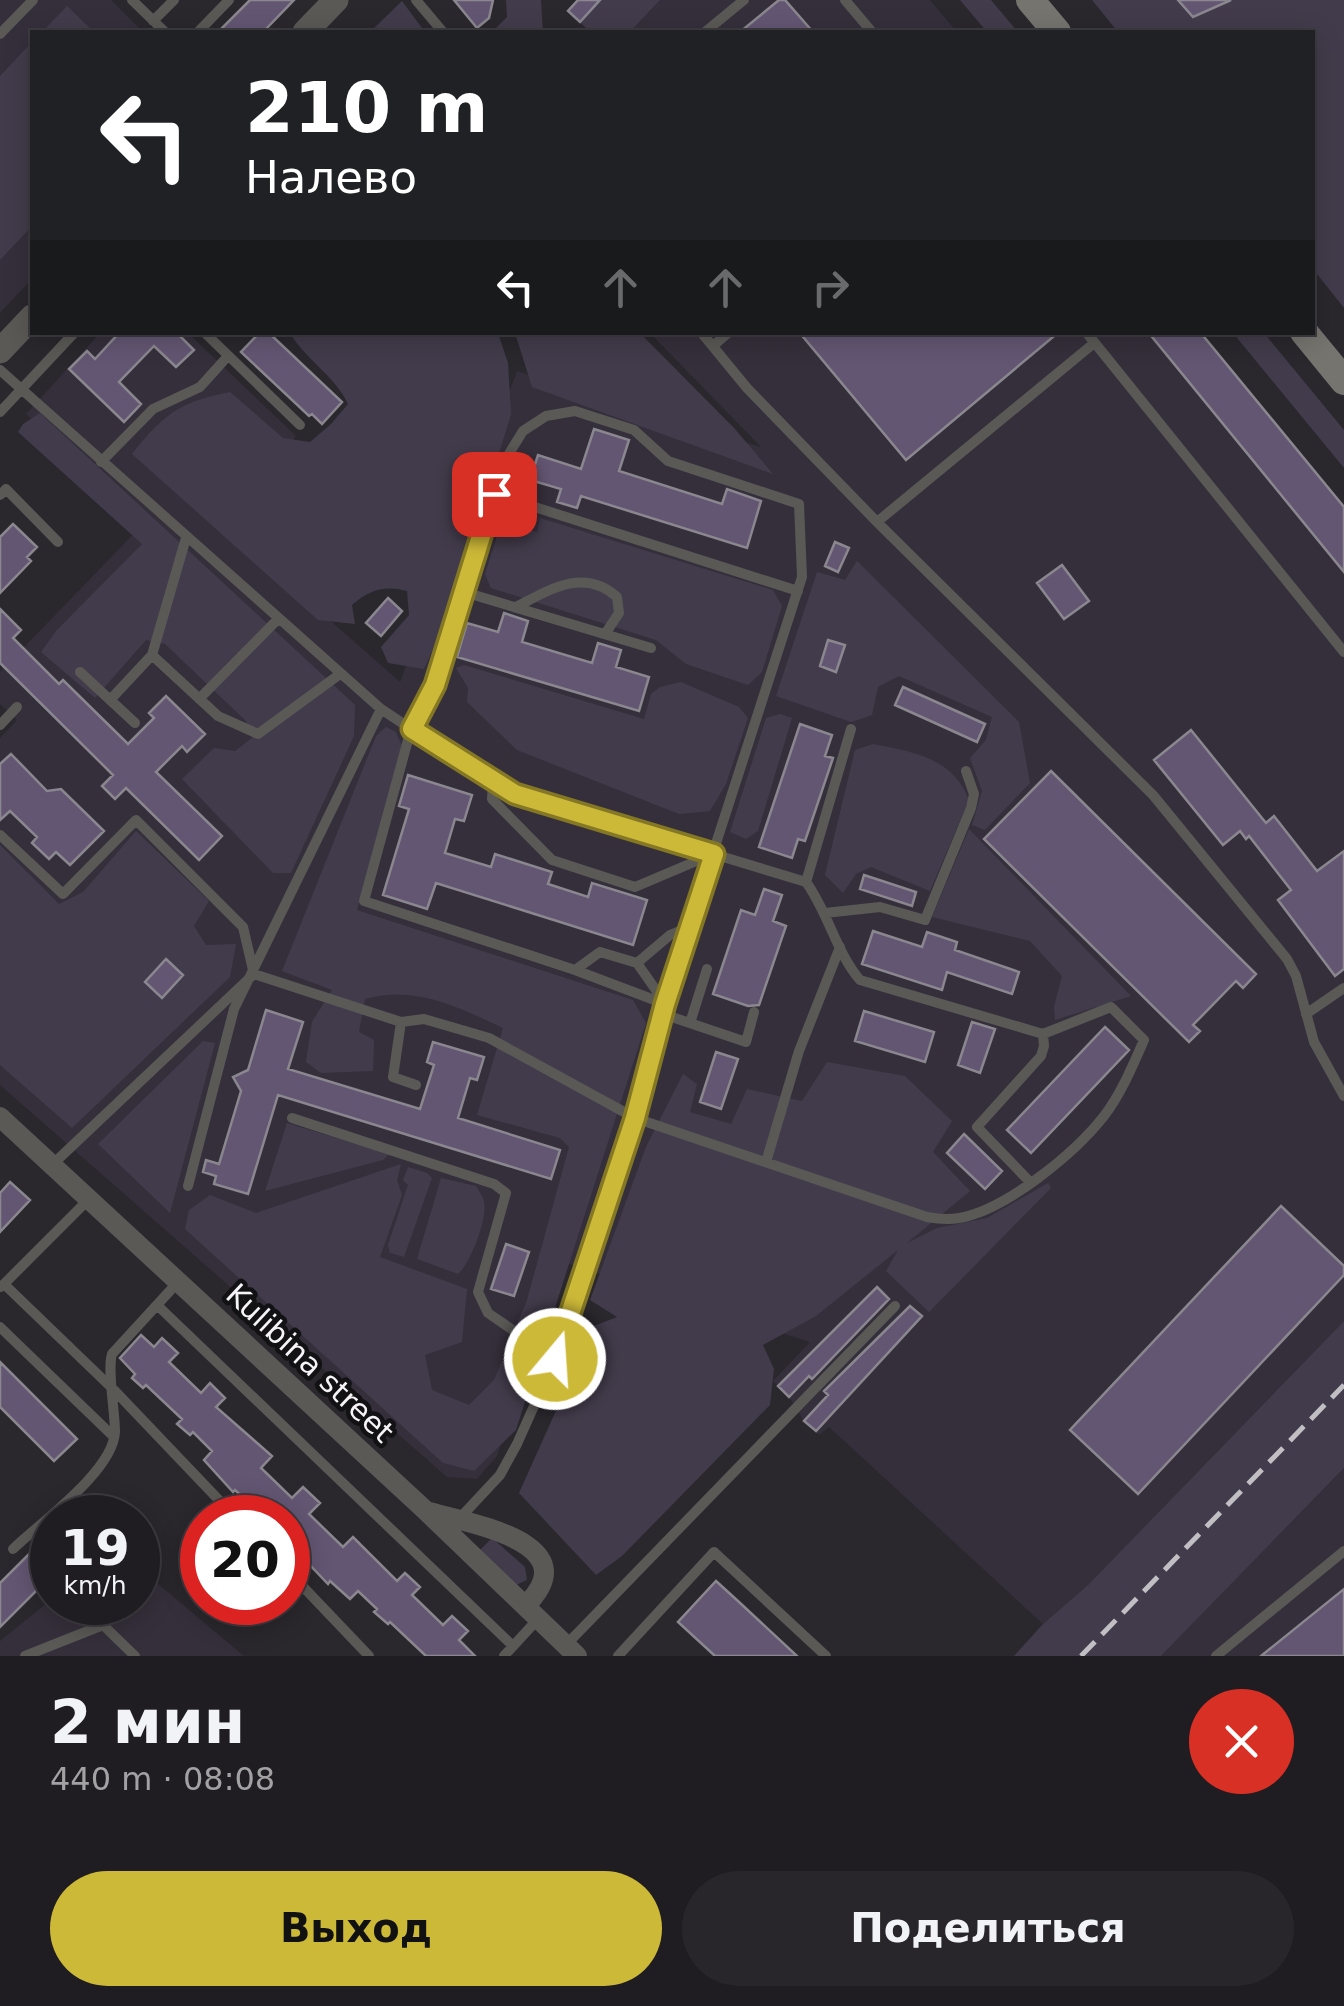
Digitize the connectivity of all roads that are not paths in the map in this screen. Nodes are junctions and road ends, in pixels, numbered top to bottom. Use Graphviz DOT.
graph roads {
  1 [pos="132,0"];
  2 [pos="174,0"];
  3 [pos="229,0"];
  4 [pos="336,0"];
  5 [pos="744,0"];
  6 [pos="845,0"];
  7 [pos="1030,0"];
  8 [pos="419,1"];
  9 [pos="27,2"];
  10 [pos="154,21"];
  11 [pos="163,30"];
  12 [pos="200,30"];
  13 [pos="308,30"];
  14 [pos="441,30"];
  15 [pos="708,30"];
  16 [pos="870,30"];
  17 [pos="1055,30"];
  18 [pos="0,34"];
  19 [pos="30,319"];
  20 [pos="72,335"];
  21 [pos="207,335"];
  22 [pos="704,335"];
  23 [pos="726,335"];
  24 [pos="1088,335"];
  25 [pos="1306,335"];
  26 [pos="1092,344"];
  27 [pos="713,346"];
  28 [pos="0,351"];
  29 [pos="228,356"];
  30 [pos="0,370"];
  31 [pos="1344,382"];
  32 [pos="21,390"];
  33 [pos="0,412"];
  34 [pos="300,425"];
  35 [pos="101,462"];
  36 [pos="494,494"];
  37 [pos="0,495"];
  38 [pos="877,522"];
  39 [pos="186,538"];
  40 [pos="58,542"];
  41 [pos="798,591"];
  42 [pos="464,592"];
  43 [pos="516,607"];
  44 [pos="278,618"];
  45 [pos="605,634"];
  46 [pos="651,648"];
  47 [pos="1344,652"];
  48 [pos="152,655"];
  49 [pos="80,672"];
  50 [pos="340,674"];
  51 [pos="199,698"];
  52 [pos="110,700"];
  53 [pos="17,707"];
  54 [pos="381,709"];
  55 [pos="134,724"];
  56 [pos="0,725"];
  57 [pos="412,729"];
  58 [pos="851,729"];
  59 [pos="966,771"];
  60 [pos="493,783"];
  61 [pos="0,835"];
  62 [pos="714,854"];
  63 [pos="806,882"];
  64 [pos="825,913"];
  65 [pos="689,927"];
  66 [pos="840,946"];
  67 [pos="636,963"];
  68 [pos="707,969"];
  69 [pos="575,970"];
  70 [pos="254,974"];
  71 [pos="1344,988"];
  72 [pos="664,1009"];
  73 [pos="754,1012"];
  74 [pos="1306,1014"];
  75 [pos="401,1022"];
  76 [pos="690,1023"];
  77 [pos="1042,1034"];
  78 [pos="416,1085"];
  79 [pos="1344,1096"];
  80 [pos="0,1117"];
  81 [pos="292,1118"];
  82 [pos="635,1118"];
  83 [pos="766,1162"];
  84 [pos="52,1165"];
  85 [pos="1030,1182"];
  86 [pos="188,1186"];
  87 [pos="89,1199"];
  88 [pos="178,1282"];
  89 [pos="2,1286"];
  90 [pos="157,1305"];
  91 [pos="895,1306"];
  92 [pos="0,1326"];
  93 [pos="555,1359"];
  94 [pos="114,1390"];
  95 [pos="114,1438"];
  96 [pos="214,1495"];
  97 [pos="425,1510"];
  98 [pos="459,1520"];
  99 [pos="13,1549"];
  100 [pos="1344,1551"];
  101 [pos="310,1594"];
  102 [pos="532,1612"];
  103 [pos="513,1646"];
  104 [pos="571,1650"];
  105 [pos="24,1656"];
  106 [pos="135,1656"];
  107 [pos="369,1656"];
  108 [pos="504,1656"];
  109 [pos="618,1656"];
  110 [pos="826,1656"];
  111 [pos="1216,1656"];
  1 -- 10 [label="lane"];
  2 -- 10 [label="lane"];
  3 -- 12 [label="lane"];
  4 -- 13 [label="street"];
  5 -- 15 [label="lane"];
  6 -- 16 [label="lane"];
  7 -- 17 [label="main road"];
  8 -- 14 [label="lane"];
  9 -- 18 [label="lane"];
  10 -- 11 [label="lane"];
  19 -- 28 [label="street"];
  20 -- 32 [label="lane"];
  21 -- 29 [label="lane"];
  22 -- 27 [label="lane"];
  23 -- 27 [label="lane"];
  24 -- 26 [label="lane"];
  25 -- 31 [label="main road"];
  26 -- 38 [label="lane"];
  26 -- 47 [label="lane"];
  27 -- 38 [label="lane"];
  29 -- 34 [label="lane"];
  29 -- 35 [label="lane"];
  30 -- 32 [label="lane"];
  32 -- 33 [label="lane"];
  32 -- 35 [label="lane"];
  35 -- 39 [label="lane"];
  36 -- 41 [label="lane"];
  36 -- 41 [label="lane"];
  36 -- 42 [label="lane"];
  37 -- 40 [label="lane"];
  38 -- 74 [label="lane"];
  39 -- 44 [label="lane"];
  39 -- 48 [label="lane"];
  41 -- 62 [label="lane"];
  42 -- 43 [label="lane"];
  42 -- 57 [label="lane"];
  43 -- 45 [label="lane"];
  43 -- 45 [label="lane"];
  44 -- 50 [label="lane"];
  44 -- 51 [label="lane"];
  45 -- 46 [label="lane"];
  48 -- 51 [label="lane"];
  48 -- 52 [label="lane"];
  49 -- 52 [label="lane"];
  50 -- 51 [label="lane"];
  50 -- 54 [label="lane"];
  52 -- 55 [label="lane"];
  53 -- 56 [label="lane"];
  54 -- 57 [label="lane"];
  54 -- 70 [label="lane"];
  57 -- 60 [label="lane"];
  57 -- 69 [label="lane"];
  58 -- 63 [label="lane"];
  59 -- 64 [label="lane"];
  60 -- 62 [label="lane"];
  60 -- 62 [label="lane"];
  61 -- 70 [label="lane"];
  62 -- 63 [label="lane"];
  62 -- 65 [label="lane"];
  63 -- 64 [label="lane"];
  64 -- 66 [label="lane"];
  65 -- 67 [label="lane"];
  65 -- 72 [label="lane"];
  66 -- 77 [label="lane"];
  66 -- 83 [label="lane"];
  67 -- 69 [label="lane"];
  67 -- 72 [label="lane"];
  68 -- 76 [label="lane"];
  69 -- 72 [label="lane"];
  70 -- 75 [label="lane"];
  70 -- 84 [label="lane"];
  70 -- 86 [label="lane"];
  71 -- 74 [label="lane"];
  72 -- 76 [label="lane"];
  72 -- 82 [label="lane"];
  73 -- 76 [label="lane"];
  74 -- 79 [label="lane"];
  75 -- 78 [label="lane"];
  75 -- 82 [label="lane"];
  77 -- 85 [label="lane"];
  77 -- 85 [label="lane"];
  80 -- 84 [label="street, Kulibina street"];
  81 -- 93 [label="lane"];
  82 -- 83 [label="lane"];
  82 -- 93 [label="lane"];
  83 -- 85 [label="lane"];
  84 -- 87 [label="street, Kulibina street"];
  87 -- 88 [label="street, Kulibina street"];
  87 -- 89 [label="lane"];
  88 -- 90 [label="lane"];
  88 -- 97 [label="street, Kulibina street"];
  89 -- 94 [label="lane"];
  90 -- 94 [label="lane"];
  90 -- 103 [label="lane"];
  91 -- 104 [label="lane"];
  92 -- 95 [label="lane"];
  93 -- 98 [label="lane"];
  94 -- 95 [label="lane"];
  94 -- 96 [label="lane"];
  95 -- 99 [label="lane"];
  97 -- 98 [label="street"];
  97 -- 102 [label="street, Kulibina street"];
  98 -- 102 [label="street"];
  100 -- 111 [label="lane"];
  101 -- 107 [label="lane"];
  102 -- 103 [label="lane"];
  102 -- 104 [label="street, Kulibina street"];
  103 -- 108 [label="lane"];
  105 -- 106 [label="lane"];
  109 -- 110 [label="lane"];
}
